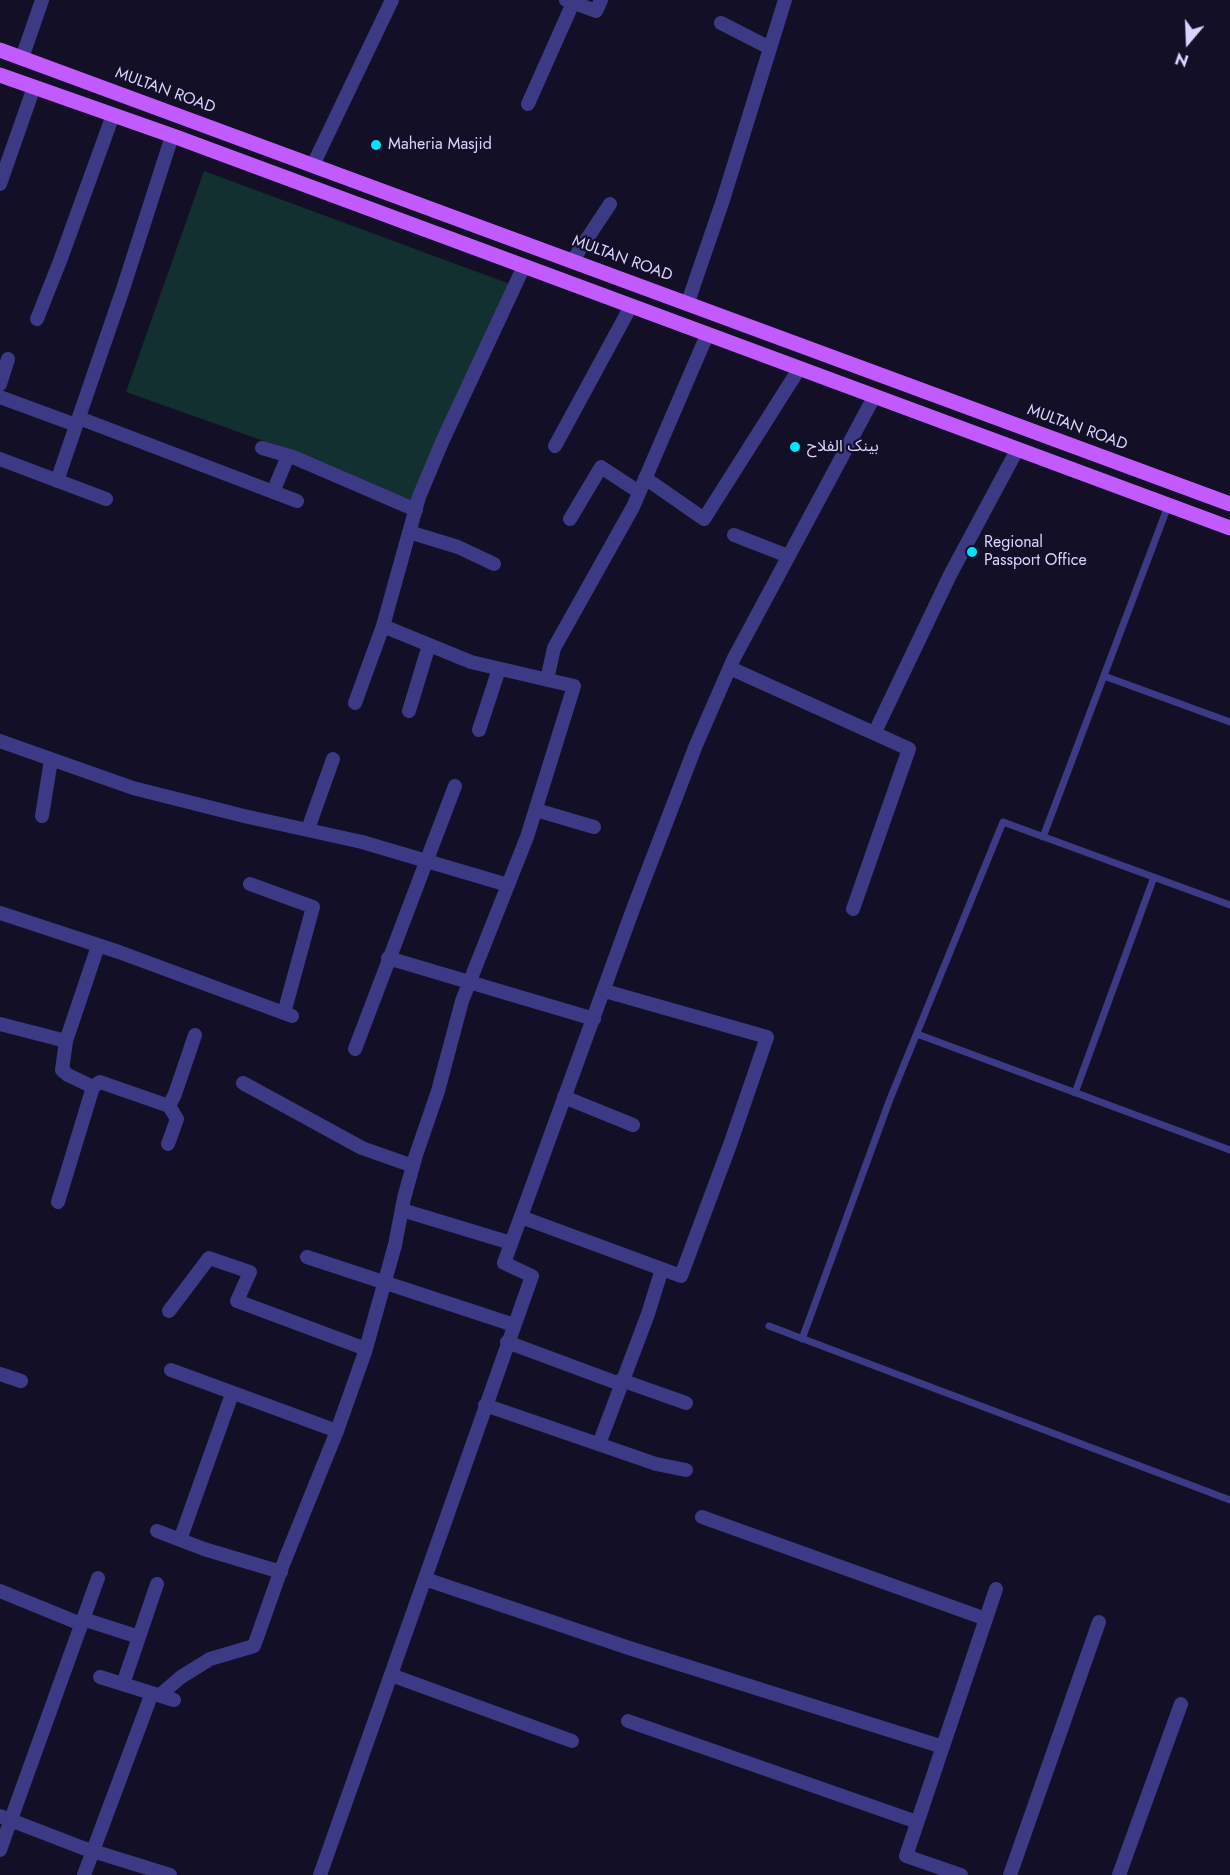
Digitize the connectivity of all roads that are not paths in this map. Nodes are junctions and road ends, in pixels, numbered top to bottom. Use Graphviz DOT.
graph roads {
  1 [pos="42,0"];
  2 [pos="392,0"];
  3 [pos="601,0"];
  4 [pos="785,0"];
  5 [pos="569,1"];
  6 [pos="721,23"];
  7 [pos="770,48"];
  8 [pos="0,50"];
  9 [pos="22,58"];
  10 [pos="0,75"];
  11 [pos="34,87"];
  12 [pos="528,104"];
  13 [pos="112,115"];
  14 [pos="171,136"];
  15 [pos="314,165"];
  16 [pos="0,184"];
  17 [pos="610,204"];
  18 [pos="573,260"];
  19 [pos="524,266"];
  20 [pos="688,302"];
  21 [pos="631,306"];
  22 [pos="37,319"];
  23 [pos="707,334"];
  24 [pos="8,359"];
  25 [pos="799,369"];
  26 [pos="0,384"];
  27 [pos="0,397"];
  28 [pos="874,397"];
  29 [pos="77,421"];
  30 [pos="555,446"];
  31 [pos="262,448"];
  32 [pos="1017,450"];
  33 [pos="288,456"];
  34 [pos="0,459"];
  35 [pos="57,481"];
  36 [pos="642,485"];
  37 [pos="273,492"];
  38 [pos="106,499"];
  39 [pos="297,501"];
  40 [pos="1230,504"];
  41 [pos="1168,506"];
  42 [pos="416,510"];
  43 [pos="570,519"];
  44 [pos="1230,528"];
  45 [pos="409,532"];
  46 [pos="734,535"];
  47 [pos="788,556"];
  48 [pos="494,564"];
  49 [pos="383,626"];
  50 [pos="429,645"];
  51 [pos="730,668"];
  52 [pos="499,669"];
  53 [pos="1104,676"];
  54 [pos="546,680"];
  55 [pos="355,703"];
  56 [pos="409,711"];
  57 [pos="1230,722"];
  58 [pos="479,730"];
  59 [pos="875,732"];
  60 [pos="0,741"];
  61 [pos="333,759"];
  62 [pos="51,760"];
  63 [pos="455,786"];
  64 [pos="536,810"];
  65 [pos="42,816"];
  66 [pos="594,827"];
  67 [pos="308,829"];
  68 [pos="1043,837"];
  69 [pos="426,861"];
  70 [pos="1154,877"];
  71 [pos="250,884"];
  72 [pos="508,885"];
  73 [pos="1230,905"];
  74 [pos="853,909"];
  75 [pos="0,913"];
  76 [pos="98,946"];
  77 [pos="388,958"];
  78 [pos="470,983"];
  79 [pos="605,992"];
  80 [pos="594,1019"];
  81 [pos="0,1024"];
  82 [pos="917,1034"];
  83 [pos="195,1035"];
  84 [pos="66,1041"];
  85 [pos="355,1049"];
  86 [pos="243,1083"];
  87 [pos="93,1087"];
  88 [pos="1075,1093"];
  89 [pos="564,1097"];
  90 [pos="168,1106"];
  91 [pos="633,1125"];
  92 [pos="168,1144"];
  93 [pos="1230,1150"];
  94 [pos="413,1166"];
  95 [pos="58,1202"];
  96 [pos="402,1210"];
  97 [pos="521,1217"];
  98 [pos="512,1243"];
  99 [pos="307,1257"];
  100 [pos="662,1269"];
  101 [pos="386,1281"];
  102 [pos="169,1311"];
  103 [pos="514,1325"];
  104 [pos="769,1326"];
  105 [pos="802,1339"];
  106 [pos="507,1342"];
  107 [pos="366,1349"];
  108 [pos="171,1370"];
  109 [pos="0,1374"];
  110 [pos="21,1382"];
  111 [pos="621,1382"];
  112 [pos="232,1394"];
  113 [pos="686,1403"];
  114 [pos="485,1405"];
  115 [pos="337,1431"];
  116 [pos="599,1444"];
  117 [pos="686,1470"];
  118 [pos="1230,1500"];
  119 [pos="702,1517"];
  120 [pos="157,1531"];
  121 [pos="180,1540"];
  122 [pos="281,1572"];
  123 [pos="98,1578"];
  124 [pos="425,1579"];
  125 [pos="157,1584"];
  126 [pos="996,1589"];
  127 [pos="0,1591"];
  128 [pos="986,1619"];
  129 [pos="82,1622"];
  130 [pos="1100,1622"];
  131 [pos="139,1637"];
  132 [pos="391,1675"];
  133 [pos="100,1677"];
  134 [pos="123,1684"];
  135 [pos="156,1694"];
  136 [pos="174,1700"];
  137 [pos="1181,1704"];
  138 [pos="628,1721"];
  139 [pos="572,1741"];
  140 [pos="943,1747"];
  141 [pos="5,1818"];
  142 [pos="917,1822"];
  143 [pos="0,1850"];
  144 [pos="92,1850"];
  145 [pos="84,1875"];
  146 [pos="170,1875"];
  147 [pos="320,1875"];
  148 [pos="962,1875"];
  149 [pos="1010,1875"];
  150 [pos="1119,1875"];
  1 -- 9 [label="street"];
  2 -- 15 [label="street"];
  3 -- 5 [label="street"];
  4 -- 7 [label="street"];
  5 -- 12 [label="street"];
  6 -- 7 [label="street"];
  7 -- 20 [label="street"];
  8 -- 9 [label="main road, MULTAN ROAD"];
  9 -- 15 [label="main road, MULTAN ROAD"];
  10 -- 11 [label="main road"];
  11 -- 13 [label="main road"];
  11 -- 16 [label="street"];
  13 -- 14 [label="main road"];
  13 -- 22 [label="street"];
  14 -- 19 [label="main road"];
  14 -- 29 [label="street"];
  15 -- 18 [label="main road, MULTAN ROAD"];
  17 -- 18 [label="street"];
  18 -- 20 [label="main road, MULTAN ROAD"];
  19 -- 21 [label="main road"];
  19 -- 42 [label="street"];
  20 -- 40 [label="main road, MULTAN ROAD"];
  21 -- 23 [label="main road"];
  21 -- 30 [label="street"];
  23 -- 25 [label="main road"];
  23 -- 36 [label="street"];
  24 -- 26 [label="street"];
  25 -- 28 [label="main road"];
  25 -- 36 [label="street"];
  27 -- 29 [label="street"];
  28 -- 32 [label="main road"];
  28 -- 47 [label="street"];
  29 -- 35 [label="street"];
  29 -- 37 [label="street"];
  31 -- 33 [label="street"];
  32 -- 41 [label="main road"];
  32 -- 59 [label="street"];
  33 -- 37 [label="street"];
  33 -- 42 [label="street"];
  34 -- 35 [label="street"];
  35 -- 38 [label="street"];
  36 -- 43 [label="street"];
  36 -- 54 [label="street"];
  37 -- 39 [label="street"];
  41 -- 44 [label="main road"];
  41 -- 53 [label="lane"];
  42 -- 45 [label="street"];
  45 -- 48 [label="street"];
  45 -- 49 [label="street"];
  46 -- 47 [label="street"];
  47 -- 51 [label="street"];
  49 -- 50 [label="street"];
  49 -- 55 [label="street"];
  50 -- 52 [label="street"];
  50 -- 56 [label="street"];
  51 -- 59 [label="street"];
  51 -- 79 [label="street"];
  52 -- 54 [label="street"];
  52 -- 58 [label="street"];
  53 -- 57 [label="lane"];
  53 -- 68 [label="lane"];
  54 -- 64 [label="street"];
  59 -- 74 [label="street"];
  60 -- 62 [label="street"];
  61 -- 67 [label="street"];
  62 -- 65 [label="street"];
  62 -- 67 [label="street"];
  63 -- 69 [label="street"];
  64 -- 66 [label="street"];
  64 -- 72 [label="street"];
  67 -- 69 [label="street"];
  68 -- 70 [label="lane"];
  68 -- 82 [label="lane"];
  69 -- 72 [label="street"];
  69 -- 77 [label="street"];
  70 -- 73 [label="lane"];
  70 -- 88 [label="lane"];
  71 -- 76 [label="street"];
  72 -- 78 [label="street"];
  75 -- 76 [label="street"];
  76 -- 84 [label="street"];
  77 -- 78 [label="street"];
  77 -- 85 [label="street"];
  78 -- 80 [label="street"];
  78 -- 94 [label="street"];
  79 -- 80 [label="street"];
  79 -- 100 [label="street"];
  80 -- 89 [label="street"];
  81 -- 84 [label="street"];
  82 -- 88 [label="lane"];
  82 -- 105 [label="lane"];
  83 -- 90 [label="street"];
  84 -- 87 [label="street"];
  86 -- 94 [label="street"];
  87 -- 90 [label="street"];
  87 -- 95 [label="street"];
  88 -- 93 [label="lane"];
  89 -- 91 [label="street"];
  89 -- 97 [label="street"];
  90 -- 92 [label="street"];
  94 -- 96 [label="street"];
  96 -- 98 [label="street"];
  96 -- 101 [label="street"];
  97 -- 98 [label="street"];
  97 -- 100 [label="street"];
  98 -- 103 [label="street"];
  99 -- 101 [label="street"];
  100 -- 111 [label="street"];
  101 -- 103 [label="street"];
  101 -- 107 [label="street"];
  102 -- 107 [label="street"];
  103 -- 106 [label="street"];
  104 -- 105 [label="lane"];
  105 -- 118 [label="lane"];
  106 -- 111 [label="street"];
  106 -- 114 [label="street"];
  107 -- 115 [label="street"];
  108 -- 112 [label="street"];
  109 -- 110 [label="street"];
  111 -- 113 [label="street"];
  111 -- 116 [label="street"];
  112 -- 115 [label="street"];
  112 -- 121 [label="street"];
  114 -- 116 [label="street"];
  114 -- 124 [label="street"];
  115 -- 122 [label="street"];
  116 -- 117 [label="street"];
  119 -- 128 [label="street"];
  120 -- 121 [label="street"];
  121 -- 122 [label="street"];
  122 -- 135 [label="street"];
  123 -- 129 [label="street"];
  124 -- 132 [label="street"];
  124 -- 140 [label="street"];
  125 -- 131 [label="street"];
  126 -- 128 [label="street"];
  127 -- 129 [label="street"];
  128 -- 140 [label="street"];
  129 -- 131 [label="street"];
  129 -- 141 [label="street"];
  130 -- 149 [label="street"];
  131 -- 134 [label="street"];
  132 -- 139 [label="street"];
  132 -- 147 [label="street"];
  133 -- 134 [label="street"];
  134 -- 135 [label="street"];
  135 -- 136 [label="street"];
  135 -- 144 [label="street"];
  137 -- 150 [label="street"];
  138 -- 142 [label="street"];
  140 -- 142 [label="street"];
  141 -- 143 [label="street"];
  141 -- 144 [label="street"];
  142 -- 148 [label="street"];
  144 -- 145 [label="street"];
  144 -- 146 [label="street"];
}
